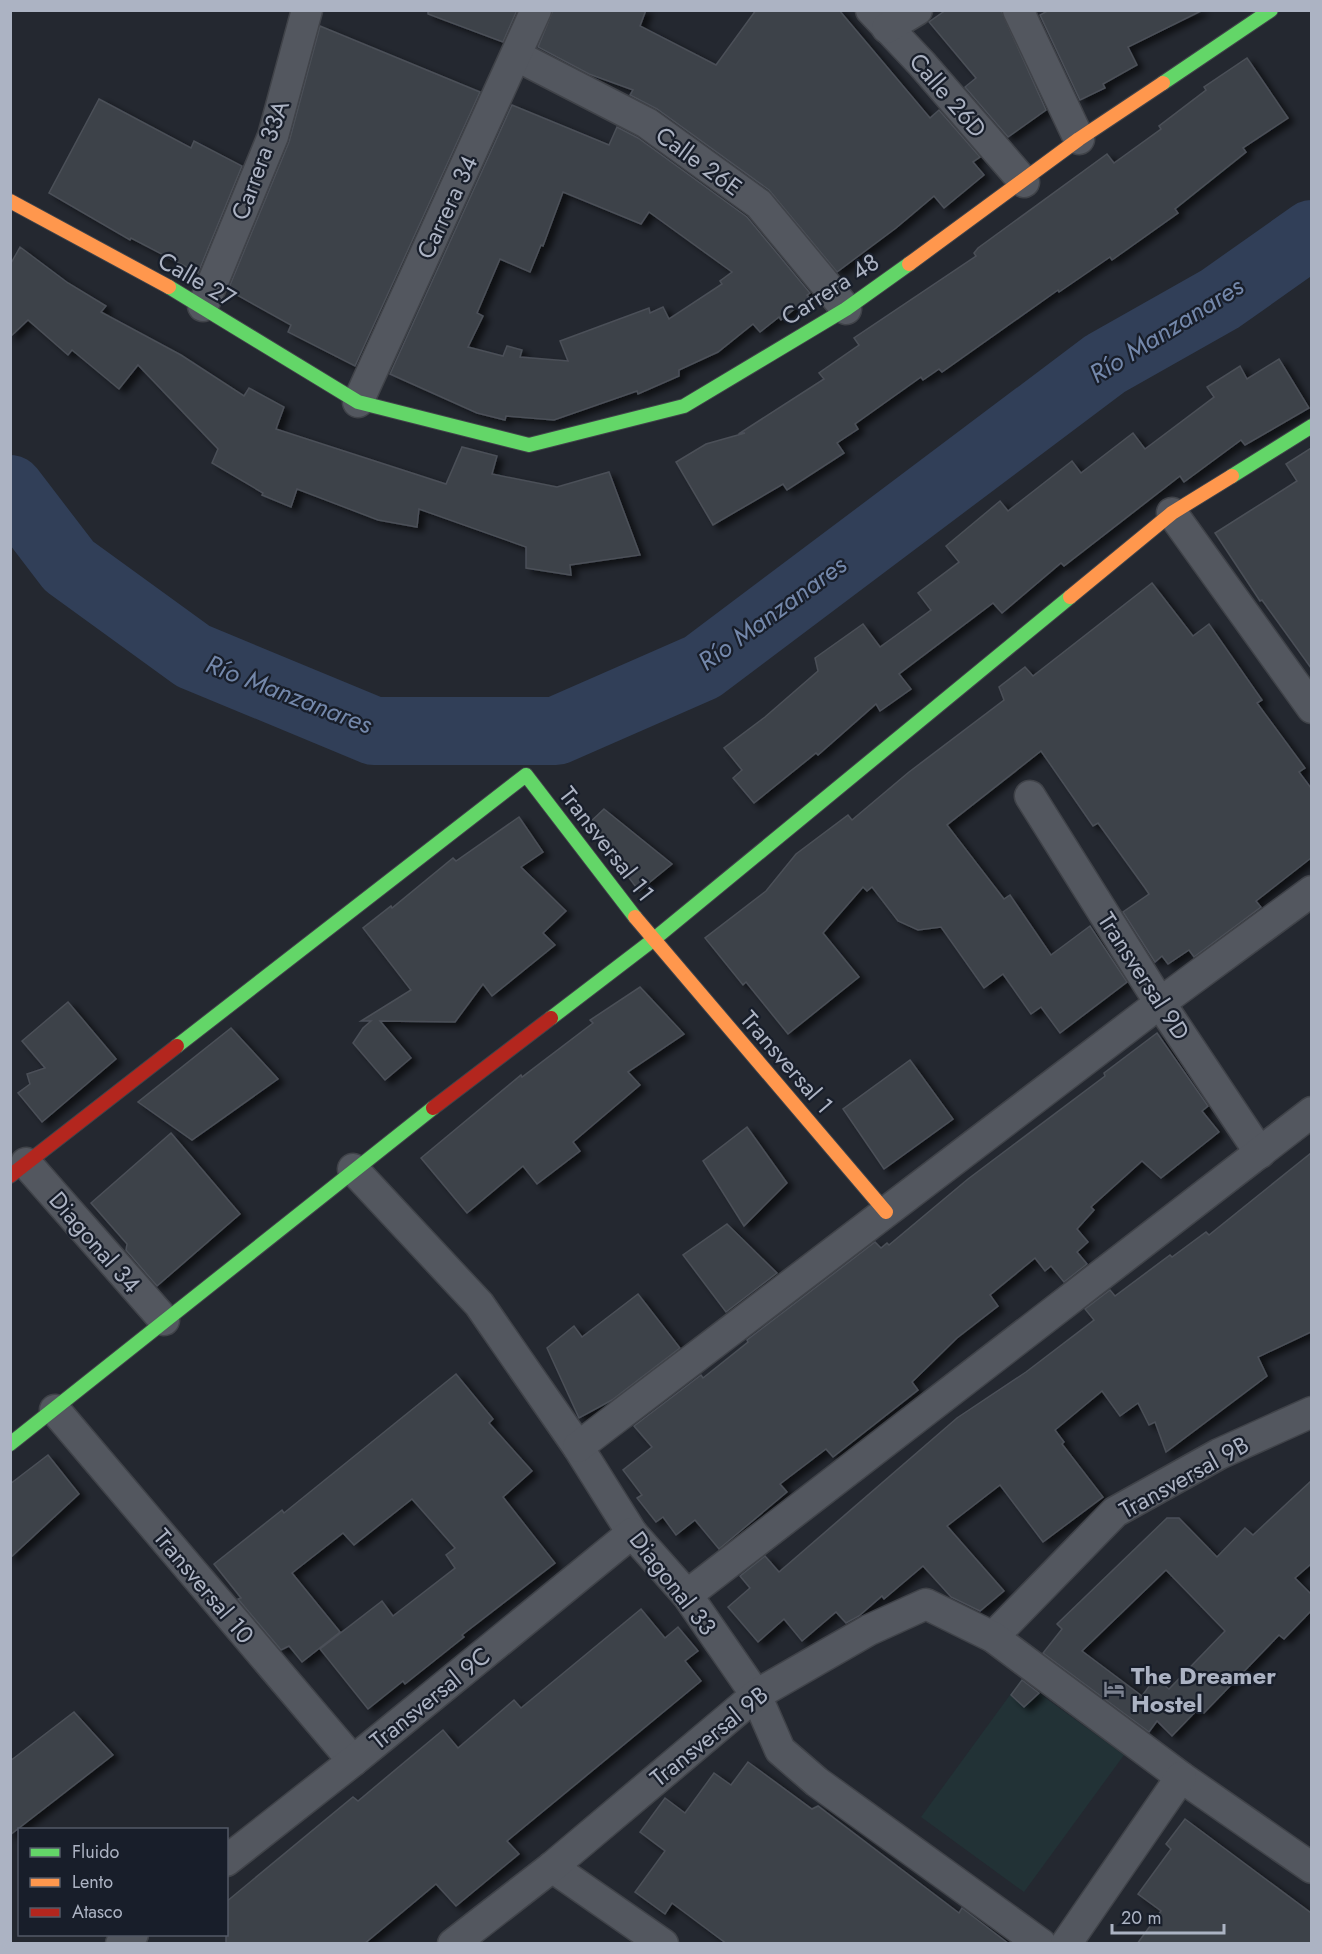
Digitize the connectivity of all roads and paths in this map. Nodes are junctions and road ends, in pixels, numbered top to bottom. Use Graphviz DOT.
graph roads {
  1 [pos="307,10"];
  2 [pos="536,10"];
  3 [pos="917,10"];
  4 [pos="1018,10"];
  5 [pos="1271,10"];
  6 [pos="879,19"];
  7 [pos="517,56"];
  8 [pos="1079,139"];
  9 [pos="1024,182"];
  10 [pos="10,201"];
  11 [pos="202,306"];
  12 [pos="846,309"];
  13 [pos="358,402"];
  14 [pos="1311,426"];
  15 [pos="1172,513"];
  16 [pos="1311,708"];
  17 [pos="1030,796"];
  18 [pos="1311,891"];
  19 [pos="653,940"];
  20 [pos="1160,1003"];
  21 [pos="1311,1112"];
  22 [pos="1260,1153"];
  23 [pos="18,1169"];
  24 [pos="353,1169"];
  25 [pos="886,1212"];
  26 [pos="164,1320"];
  27 [pos="55,1410"];
  28 [pos="1311,1412"];
  29 [pos="10,1444"];
  30 [pos="578,1447"];
  31 [pos="632,1533"];
  32 [pos="687,1595"];
  33 [pos="993,1637"];
  34 [pos="756,1695"];
  35 [pos="353,1761"];
  36 [pos="1181,1777"];
  37 [pos="228,1859"];
  38 [pos="552,1867"];
  39 [pos="1311,1868"];
  40 [pos="453,1944"];
  41 [pos="663,1944"];
  42 [pos="1041,1944"];
  43 [pos="1066,1944"];
  1 -- 11 [label="street, Carrera 33A"];
  2 -- 7 [label="street, Carrera 34"];
  3 -- 6 [label="street"];
  4 -- 8 [label="street"];
  5 -- 8 [label="street, Carrera 48"];
  6 -- 9 [label="street, Calle 26D"];
  7 -- 12 [label="street, Calle 26E"];
  7 -- 13 [label="street, Carrera 34"];
  8 -- 9 [label="street, Carrera 48"];
  9 -- 12 [label="street, Carrera 48"];
  10 -- 11 [label="street, Calle 27"];
  11 -- 13 [label="street, Calle 27"];
  12 -- 13 [label="street, Carrera 48"];
  14 -- 15 [label="street"];
  15 -- 16 [label="street"];
  15 -- 19 [label="street"];
  17 -- 20 [label="street, Transversal 9D"];
  18 -- 20 [label="street"];
  19 -- 23 [label="street, Transversal 11"];
  19 -- 24 [label="street"];
  19 -- 25 [label="street, Transversal 1"];
  20 -- 22 [label="street, Transversal 9D"];
  20 -- 25 [label="street"];
  21 -- 22 [label="street"];
  22 -- 32 [label="street"];
  23 -- 26 [label="street, Diagonal 34"];
  24 -- 26 [label="street"];
  24 -- 30 [label="street, Diagonal 33"];
  25 -- 30 [label="street"];
  26 -- 27 [label="street"];
  27 -- 29 [label="street"];
  27 -- 35 [label="street, Transversal 10"];
  28 -- 33 [label="street, Transversal 9B"];
  30 -- 31 [label="street, Diagonal 33"];
  31 -- 32 [label="street, Diagonal 33"];
  31 -- 35 [label="street, Transversal 9C"];
  32 -- 34 [label="street, Diagonal 33"];
  33 -- 34 [label="street, Transversal 9B"];
  33 -- 36 [label="street, Transversal 9B"];
  34 -- 38 [label="street, Transversal 9B"];
  34 -- 42 [label="street, Diagonal 33"];
  35 -- 37 [label="street, Transversal 9C"];
  36 -- 39 [label="street, Transversal 9B"];
  36 -- 43 [label="street"];
  38 -- 40 [label="street, Transversal 9B"];
  38 -- 41 [label="street"];
}
